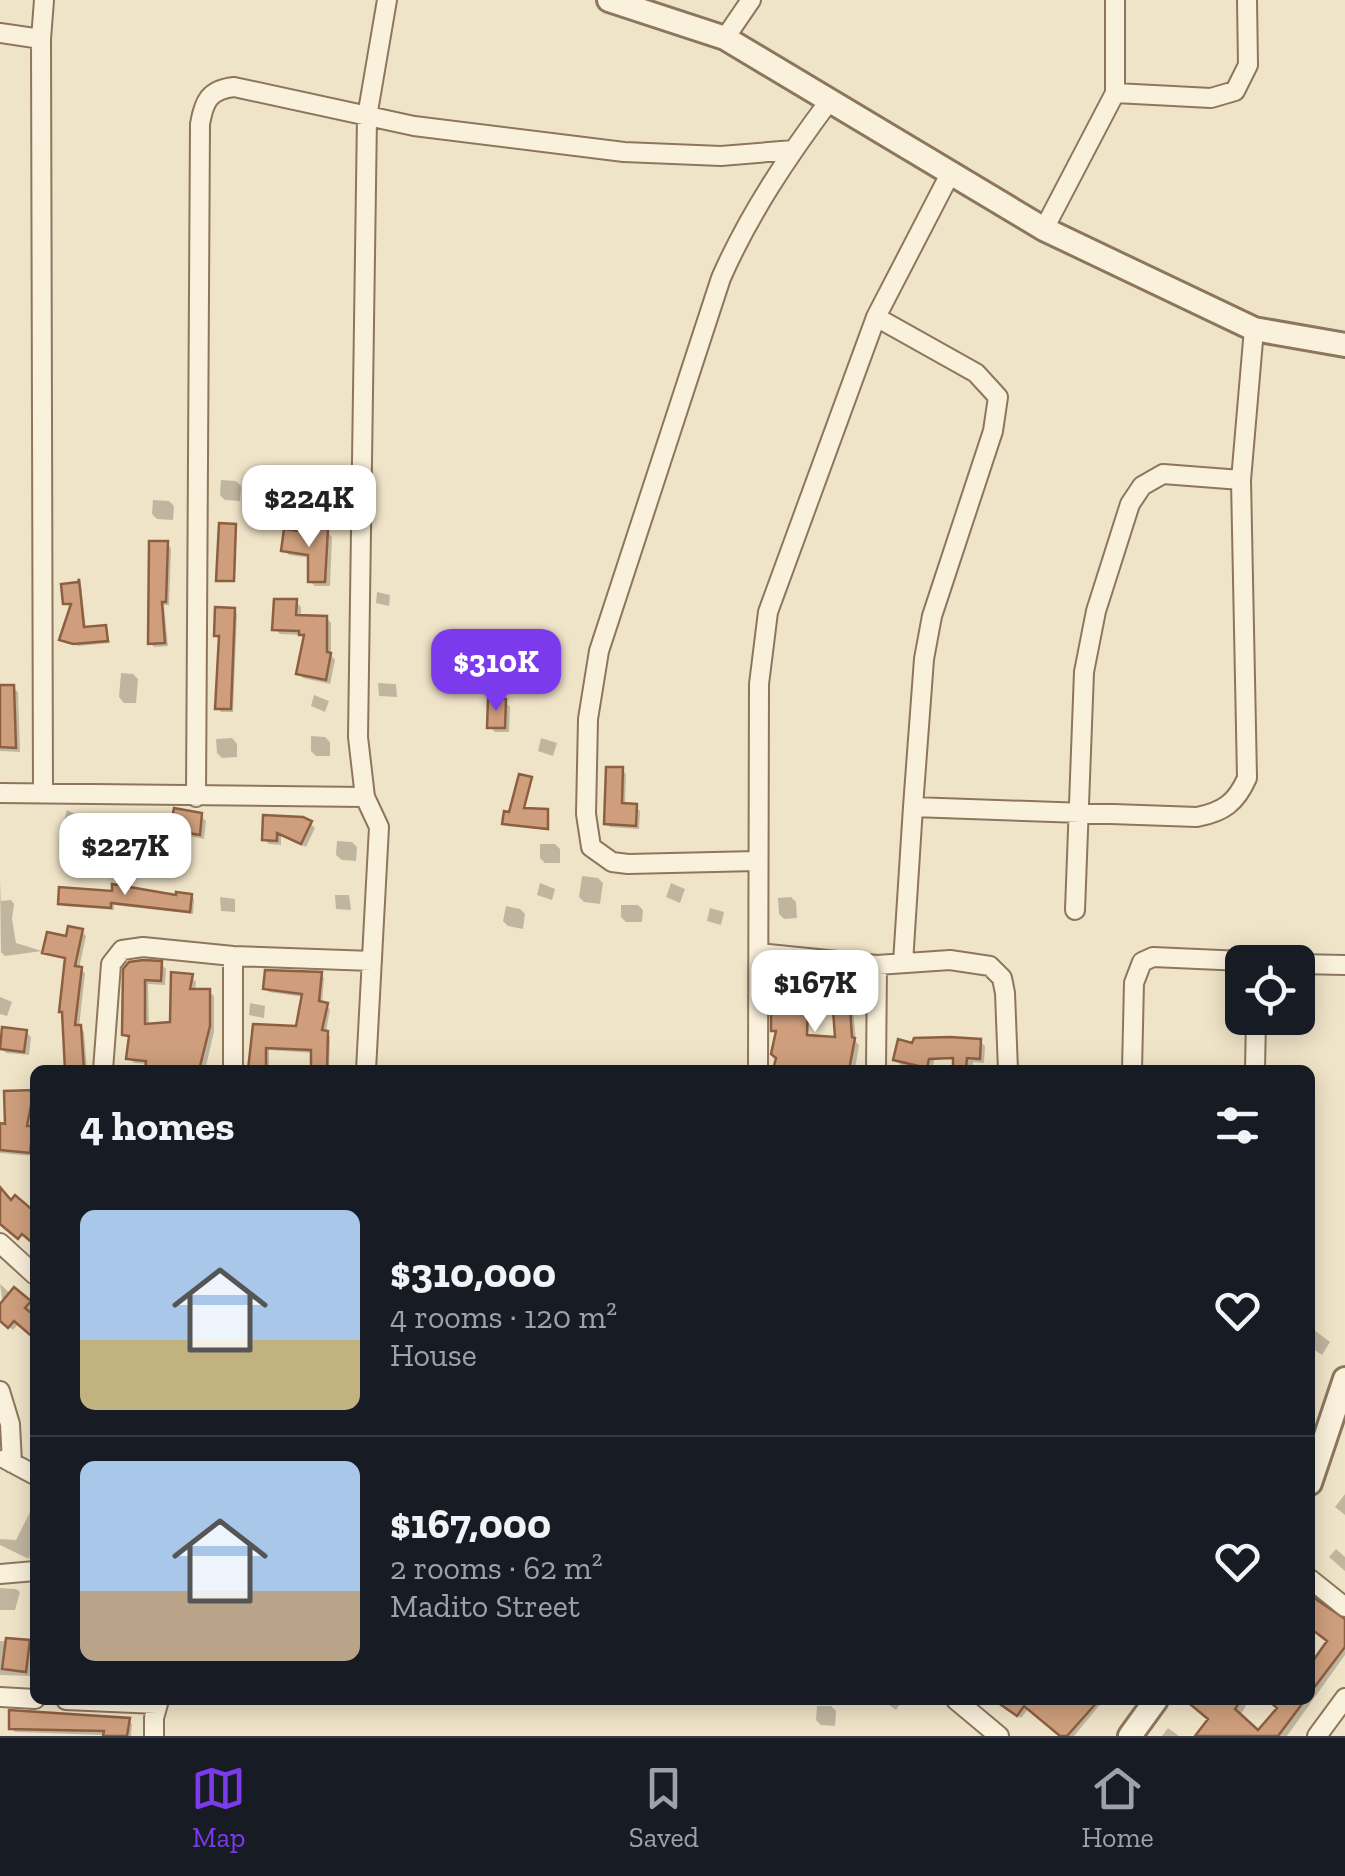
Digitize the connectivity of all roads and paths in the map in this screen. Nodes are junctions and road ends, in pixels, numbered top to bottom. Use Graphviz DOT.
graph roads {
  1 [pos="44,0"];
  2 [pos="387,0"];
  3 [pos="610,0"];
  4 [pos="751,0"];
  5 [pos="1115,0"];
  6 [pos="1247,0"];
  7 [pos="0,33"];
  8 [pos="725,38"];
  9 [pos="41,39"];
  10 [pos="1115,93"];
  11 [pos="830,100"];
  12 [pos="367,117"];
  13 [pos="793,150"];
  14 [pos="950,174"];
  15 [pos="1044,229"];
  16 [pos="876,316"];
  17 [pos="1254,329"];
  18 [pos="1345,346"];
  19 [pos="1241,480"];
  20 [pos="0,793"];
  21 [pos="42,793"];
  22 [pos="196,797"];
  23 [pos="365,797"];
  24 [pos="913,806"];
  25 [pos="1078,812"];
  26 [pos="757,861"];
  27 [pos="1075,910"];
  28 [pos="758,953"];
  29 [pos="233,956"];
  30 [pos="372,960"];
  31 [pos="1225,960"];
  32 [pos="903,963"];
  33 [pos="1315,964"];
  34 [pos="876,965"];
  35 [pos="1345,965"];
  36 [pos="1256,1035"];
  37 [pos="104,1065"];
  38 [pos="233,1065"];
  39 [pos="366,1065"];
  40 [pos="758,1065"];
  41 [pos="876,1065"];
  42 [pos="1008,1065"];
  43 [pos="1132,1065"];
  44 [pos="1255,1065"];
  45 [pos="0,1243"];
  46 [pos="30,1270"];
  47 [pos="1345,1379"];
  48 [pos="0,1391"];
  49 [pos="6,1460"];
  50 [pos="1315,1468"];
  51 [pos="30,1472"];
  52 [pos="30,1571"];
  53 [pos="0,1574"];
  54 [pos="1315,1583"];
  55 [pos="1345,1607"];
  56 [pos="0,1697"];
  57 [pos="1345,1698"];
  58 [pos="30,1699"];
  59 [pos="158,1705"];
  60 [pos="967,1705"];
  61 [pos="1152,1705"];
  62 [pos="154,1736"];
  63 [pos="999,1736"];
  64 [pos="1130,1736"];
  65 [pos="1318,1736"];
  1 -- 9 [label="street"];
  2 -- 12 [label="street"];
  3 -- 8 [label="street"];
  4 -- 8 [label="street"];
  5 -- 10 [label="street"];
  6 -- 10 [label="street"];
  7 -- 9 [label="street"];
  8 -- 11 [label="street"];
  9 -- 21 [label="street"];
  10 -- 15 [label="street"];
  11 -- 13 [label="street"];
  11 -- 14 [label="street"];
  12 -- 13 [label="street"];
  12 -- 22 [label="street"];
  12 -- 23 [label="street"];
  13 -- 26 [label="street"];
  14 -- 15 [label="street"];
  14 -- 16 [label="street"];
  15 -- 17 [label="street"];
  16 -- 24 [label="street"];
  16 -- 26 [label="street"];
  17 -- 18 [label="street"];
  17 -- 19 [label="street"];
  19 -- 25 [label="street"];
  19 -- 25 [label="street"];
  20 -- 21 [label="street"];
  21 -- 22 [label="street"];
  22 -- 23 [label="street"];
  23 -- 30 [label="street"];
  24 -- 25 [label="street"];
  24 -- 32 [label="street"];
  25 -- 27 [label="street"];
  26 -- 28 [label="street"];
  28 -- 34 [label="street"];
  28 -- 40 [label="street"];
  29 -- 30 [label="street"];
  29 -- 37 [label="street"];
  29 -- 38 [label="street"];
  30 -- 39 [label="street"];
  31 -- 43 [label="street"];
  32 -- 34 [label="street"];
  32 -- 42 [label="street"];
  33 -- 35 [label="street"];
  34 -- 41 [label="street"];
  36 -- 44 [label="street"];
  45 -- 46 [label="street"];
  47 -- 50 [label="street"];
  48 -- 49 [label="street"];
  49 -- 51 [label="street"];
  52 -- 53 [label="street"];
  54 -- 55 [label="street"];
  56 -- 58 [label="street"];
  57 -- 65 [label="street"];
  59 -- 62 [label="street"];
  60 -- 63 [label="street"];
  61 -- 64 [label="street"];
}
